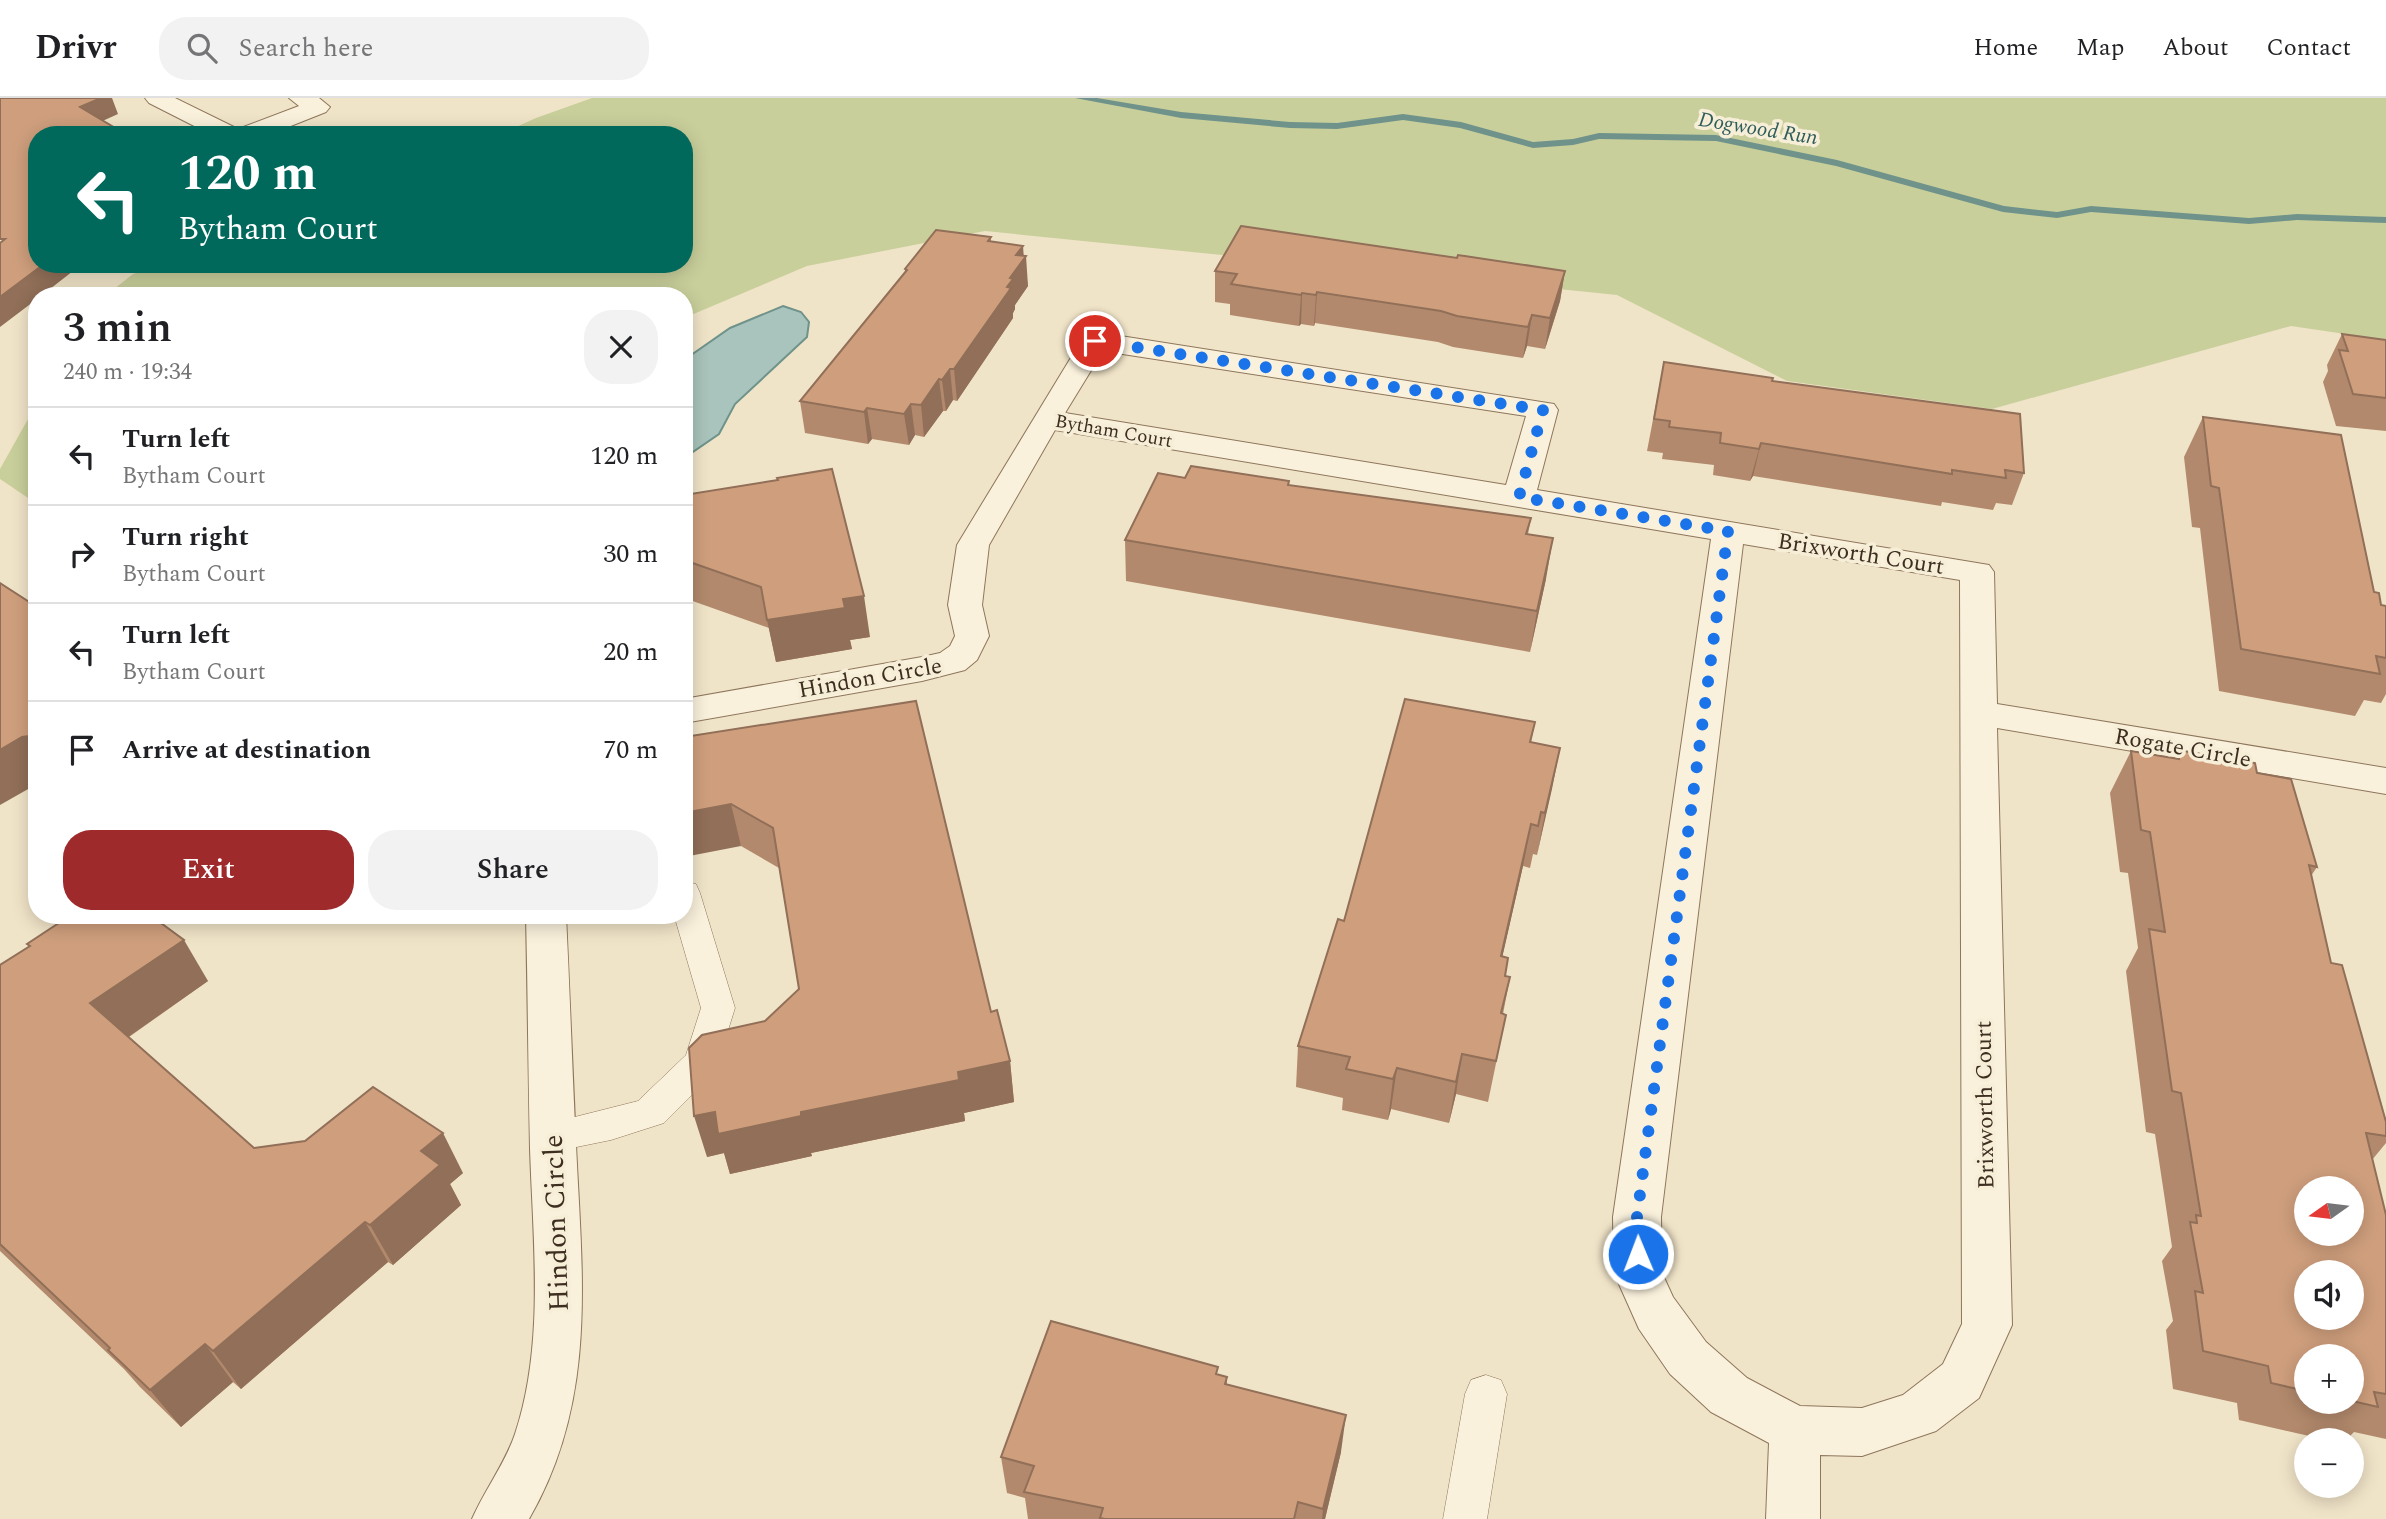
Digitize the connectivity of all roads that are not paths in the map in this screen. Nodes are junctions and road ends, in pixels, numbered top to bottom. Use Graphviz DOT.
graph roads {
  1 [pos="157,98"];
  2 [pos="301,98"];
  3 [pos="213,126"];
  4 [pos="269,126"];
  5 [pos="1046,419"];
  6 [pos="1519,497"];
  7 [pos="1728,531"];
  8 [pos="693,709"];
  9 [pos="1980,713"];
  10 [pos="2386,781"];
  11 [pos="693,923"];
  12 [pos="546,924"];
  13 [pos="552,1137"];
  14 [pos="1486,1394"];
  15 [pos="1795,1430"];
  16 [pos="499,1519"];
  17 [pos="1465,1519"];
  18 [pos="1793,1519"];
  1 -- 3 [label="street"];
  2 -- 4 [label="street"];
  5 -- 6 [label="street, Bytham Court"];
  5 -- 6 [label="street, Bytham Court"];
  5 -- 8 [label="street, Hindon Circle"];
  6 -- 7 [label="street, Bytham Court"];
  7 -- 9 [label="street, Brixworth Court"];
  7 -- 15 [label="street, Brixworth Court"];
  9 -- 10 [label="street, Rogate Circle"];
  9 -- 15 [label="street, Brixworth Court"];
  11 -- 13 [label="lane"];
  12 -- 13 [label="street, Hindon Circle"];
  13 -- 16 [label="street, Hindon Circle"];
  14 -- 17 [label="lane"];
  15 -- 18 [label="street"];
}
